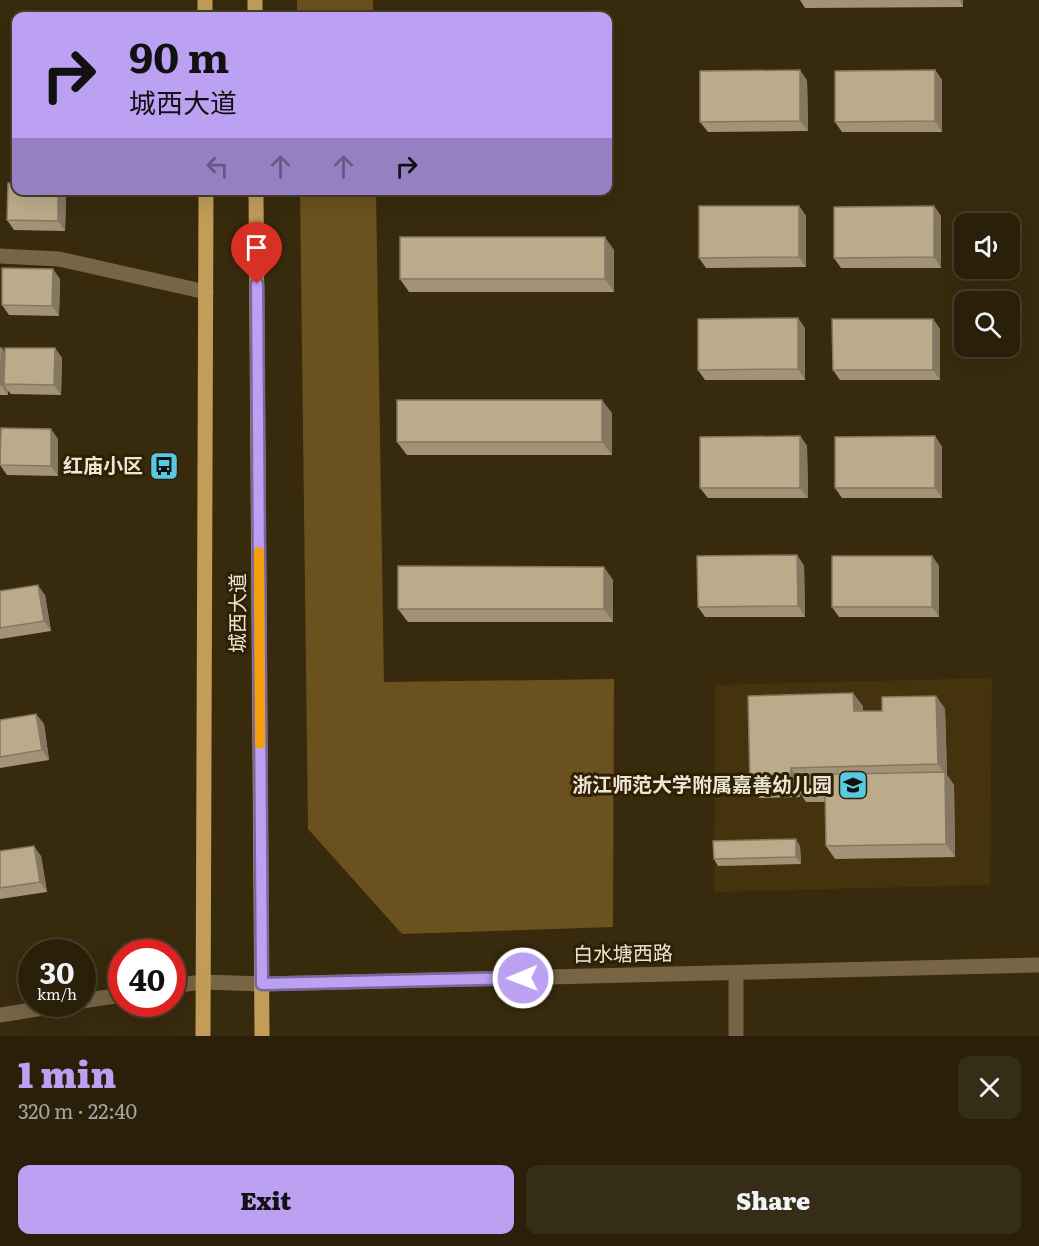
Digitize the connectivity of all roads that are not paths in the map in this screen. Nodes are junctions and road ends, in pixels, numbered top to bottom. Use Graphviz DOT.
graph roads {
  1 [pos="206,195"];
  2 [pos="256,195"];
  3 [pos="0,256"];
  4 [pos="206,292"];
  5 [pos="1039,965"];
  6 [pos="736,973"];
  7 [pos="202,981"];
  8 [pos="186,984"];
  9 [pos="262,984"];
  10 [pos="18,1012"];
  11 [pos="0,1015"];
  12 [pos="203,1036"];
  13 [pos="262,1036"];
  14 [pos="736,1036"];
  1 -- 4 [label="main road, 城西大道"];
  2 -- 9 [label="main road, 城西大道"];
  3 -- 4 [label="street"];
  4 -- 7 [label="main road, 城西大道"];
  5 -- 6 [label="street, 白水塘西路"];
  6 -- 9 [label="street, 白水塘西路"];
  6 -- 14 [label="street"];
  7 -- 8 [label="street, 白水塘西路"];
  7 -- 9 [label="street, 白水塘西路"];
  7 -- 12 [label="main road, 城西大道"];
  9 -- 13 [label="main road, 城西大道"];
  10 -- 11 [label="street"];
}
